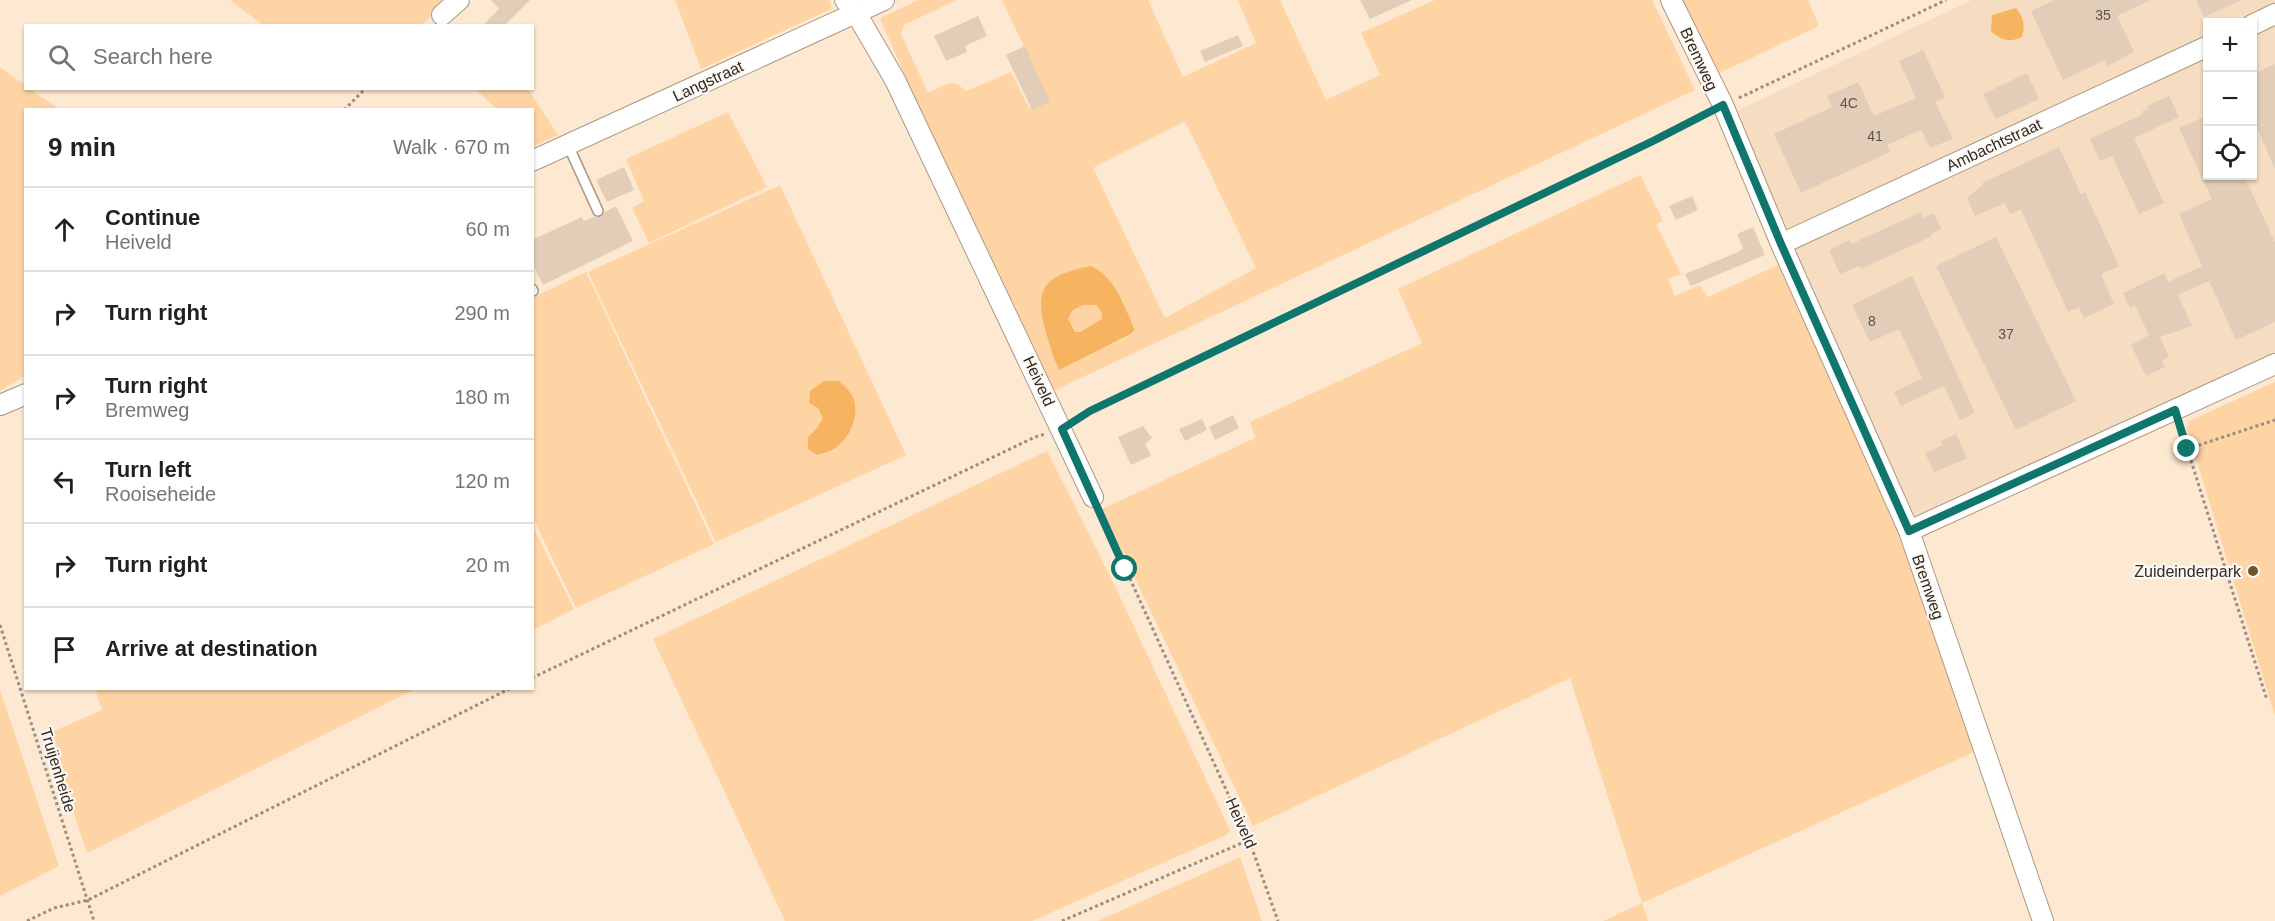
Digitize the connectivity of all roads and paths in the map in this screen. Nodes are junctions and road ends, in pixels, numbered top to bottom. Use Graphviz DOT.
graph roads {
  1 [pos="459,0"];
  2 [pos="884,0"];
  3 [pos="1671,0"];
  4 [pos="1946,0"];
  5 [pos="851,6"];
  6 [pos="2275,14"];
  7 [pos="442,15"];
  8 [pos="2257,23"];
  9 [pos="2203,48"];
  10 [pos="364,90"];
  11 [pos="1723,105"];
  12 [pos="346,108"];
  13 [pos="568,145"];
  14 [pos="534,160"];
  15 [pos="598,211"];
  16 [pos="1781,244"];
  17 [pos="2275,364"];
  18 [pos="24,395"];
  19 [pos="0,405"];
  20 [pos="2175,410"];
  21 [pos="2275,420"];
  22 [pos="1062,429"];
  23 [pos="2187,449"];
  24 [pos="1093,497"];
  25 [pos="1909,531"];
  26 [pos="0,624"];
  27 [pos="534,677"];
  28 [pos="507,690"];
  29 [pos="2267,700"];
  30 [pos="1249,840"];
  31 [pos="88,900"];
  32 [pos="27,921"];
  33 [pos="94,921"];
  34 [pos="1062,921"];
  35 [pos="1278,921"];
  36 [pos="2043,921"];
  1 -- 7 [label="street"];
  2 -- 5 [label="street, Langstraat"];
  3 -- 11 [label="street, Bremweg"];
  4 -- 11 [label="path"];
  5 -- 13 [label="street, Langstraat"];
  5 -- 22 [label="street, Heiveld"];
  6 -- 8 [label="street"];
  9 -- 16 [label="street, Ambachtstraat"];
  10 -- 12 [label="path"];
  11 -- 16 [label="street, Bremweg"];
  11 -- 22 [label="path"];
  13 -- 14 [label="street, Langstraat"];
  13 -- 15 [label="lane"];
  16 -- 25 [label="street, Bremweg"];
  17 -- 20 [label="street"];
  18 -- 19 [label="street"];
  20 -- 23 [label="path"];
  20 -- 25 [label="street"];
  21 -- 23 [label="path"];
  22 -- 24 [label="street, Heiveld"];
  22 -- 27 [label="path"];
  23 -- 29 [label="path"];
  24 -- 30 [label="path, Heiveld"];
  25 -- 36 [label="street, Bremweg"];
  26 -- 31 [label="path, Truijenheide"];
  28 -- 31 [label="path"];
  30 -- 34 [label="path"];
  30 -- 35 [label="path, Heiveld"];
  31 -- 32 [label="path"];
  31 -- 33 [label="path, Truijenheide"];
}
